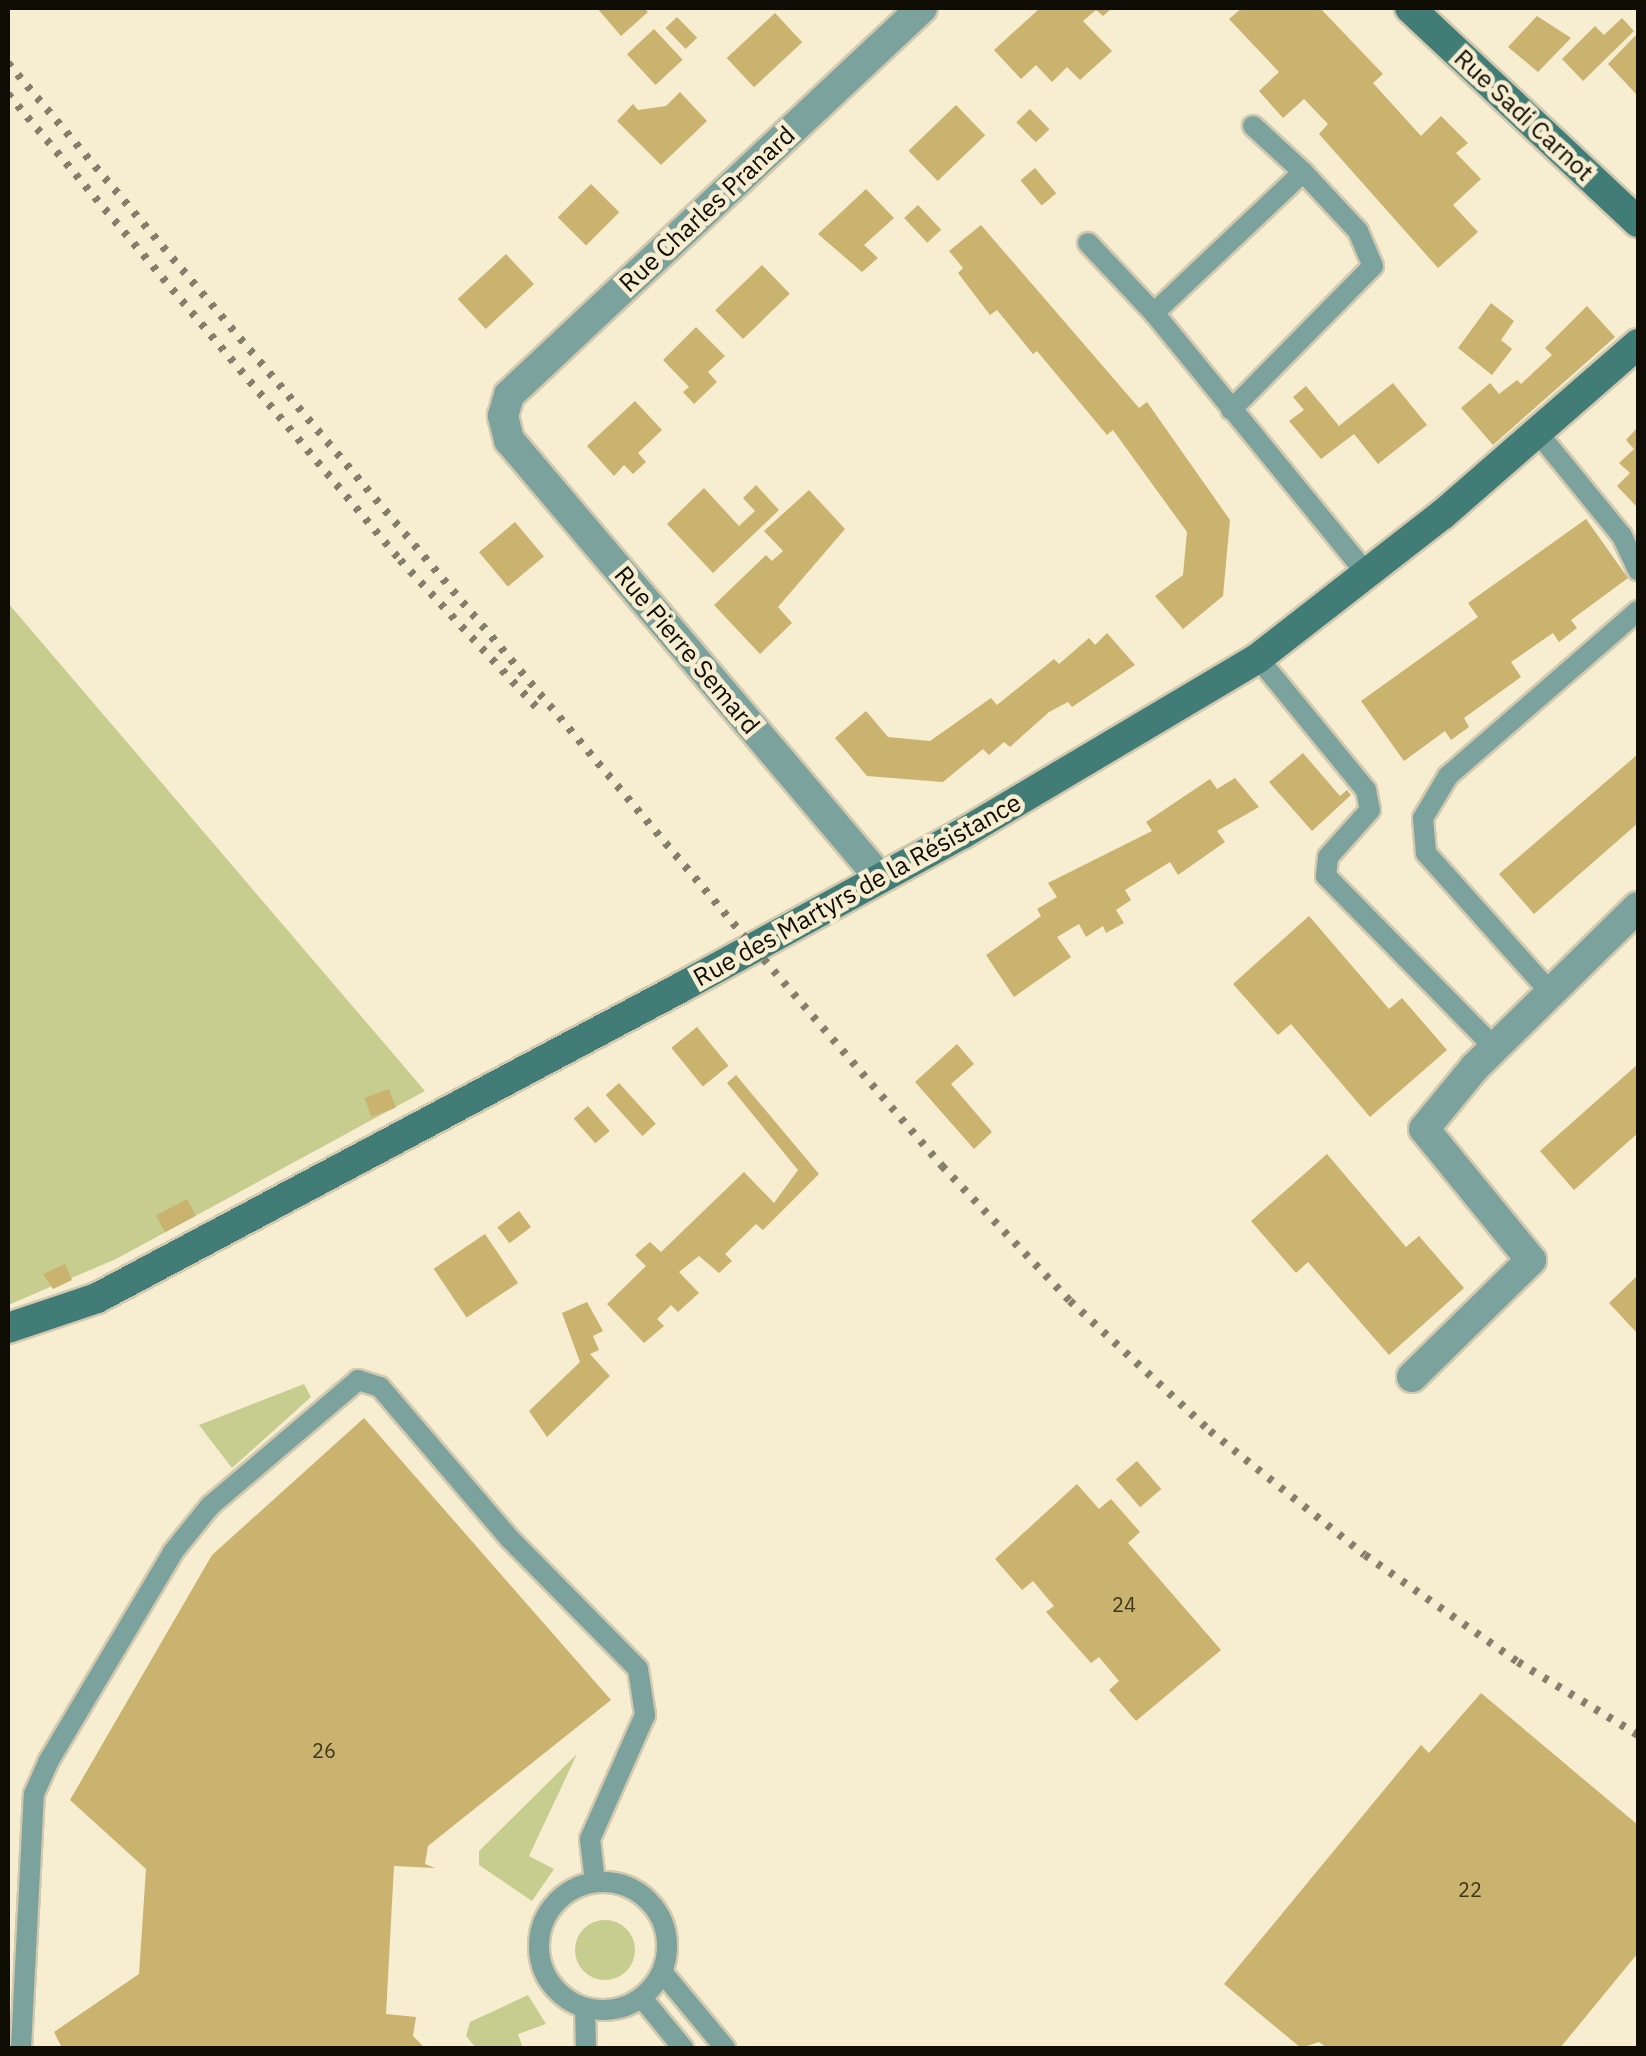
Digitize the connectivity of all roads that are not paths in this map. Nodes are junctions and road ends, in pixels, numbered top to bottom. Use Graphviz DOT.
graph roads {
  1 [pos="922,8"];
  2 [pos="1410,8"];
  3 [pos="1253,126"];
  4 [pos="1304,172"];
  5 [pos="1638,222"];
  6 [pos="1088,243"];
  7 [pos="1154,313"];
  8 [pos="1638,344"];
  9 [pos="1231,410"];
  10 [pos="503,416"];
  11 [pos="1538,433"];
  12 [pos="1638,571"];
  13 [pos="1367,574"];
  14 [pos="1638,611"];
  15 [pos="1258,658"];
  16 [pos="880,878"];
  17 [pos="1638,907"];
  18 [pos="1551,993"];
  19 [pos="1495,1048"];
  20 [pos="8,1328"];
  21 [pos="1412,1377"];
  22 [pos="595,1882"];
  23 [pos="662,1972"];
  24 [pos="642,1998"];
  25 [pos="585,2008"];
  26 [pos="22,2048"];
  27 [pos="586,2048"];
  28 [pos="682,2048"];
  29 [pos="724,2048"];
  1 -- 10 [label="street, Rue Charles Pranard"];
  2 -- 5 [label="street, Rue Sadi Carnot"];
  3 -- 4 [label="lane"];
  4 -- 7 [label="lane"];
  4 -- 9 [label="lane"];
  6 -- 7 [label="lane"];
  7 -- 9 [label="lane"];
  8 -- 11 [label="street, Rue des Martyrs de la Résistance"];
  9 -- 13 [label="lane"];
  10 -- 16 [label="street, Rue Pierre Semard"];
  11 -- 12 [label="lane"];
  11 -- 13 [label="street, Rue des Martyrs de la Résistance"];
  13 -- 15 [label="street, Rue des Martyrs de la Résistance"];
  14 -- 18 [label="lane"];
  15 -- 16 [label="street, Rue des Martyrs de la Résistance"];
  15 -- 19 [label="lane"];
  16 -- 20 [label="street, Rue des Martyrs de la Résistance"];
  17 -- 18 [label="street"];
  18 -- 19 [label="street"];
  19 -- 21 [label="street"];
  22 -- 23 [label="lane"];
  22 -- 25 [label="lane"];
  22 -- 26 [label="lane"];
  23 -- 24 [label="lane"];
  23 -- 29 [label="lane"];
  24 -- 25 [label="lane"];
  24 -- 28 [label="lane"];
  25 -- 27 [label="lane"];
}
